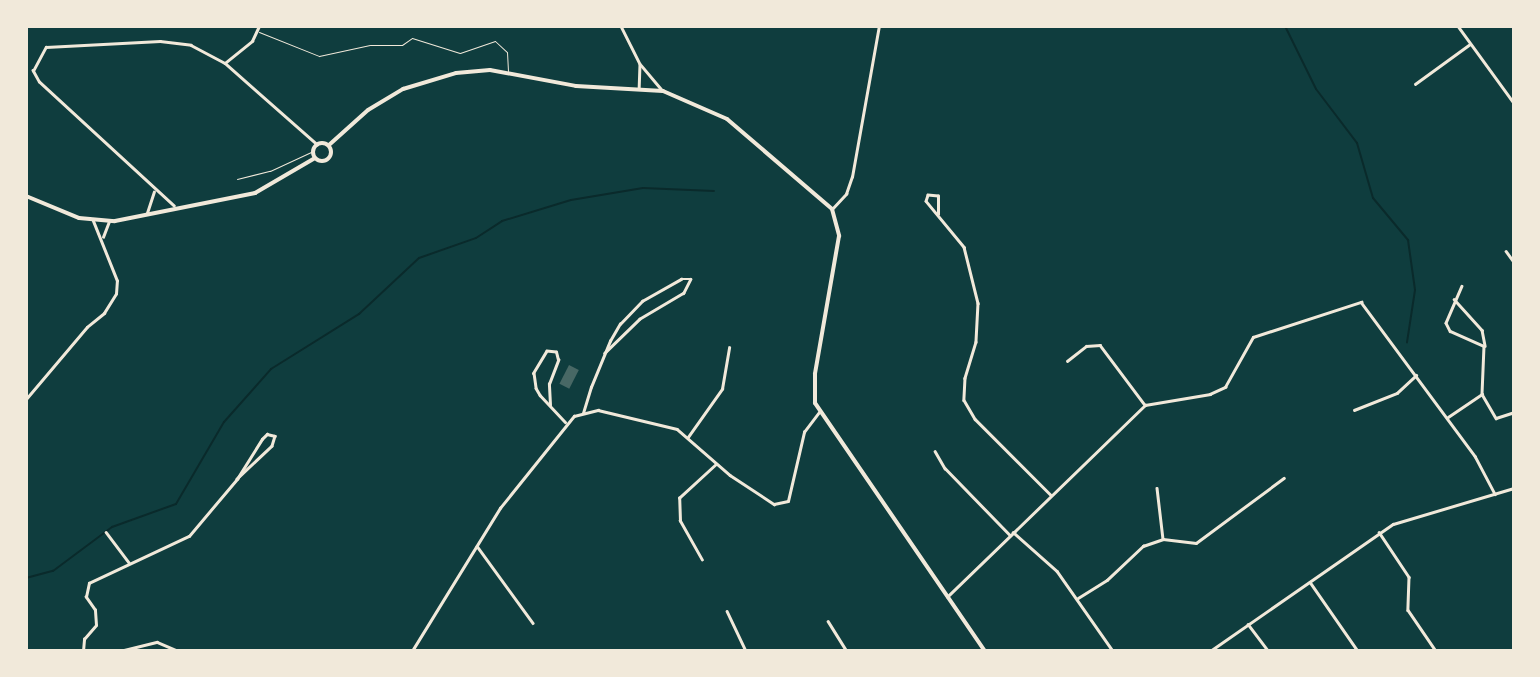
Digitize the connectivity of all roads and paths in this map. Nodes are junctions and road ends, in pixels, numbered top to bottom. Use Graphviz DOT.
graph roads {
  1 [pos="259,26"];
  2 [pos="621,26"];
  3 [pos="879,26"];
  4 [pos="1458,26"];
  5 [pos="259,32"];
  6 [pos="1470,44"];
  7 [pos="225,63"];
  8 [pos="640,64"];
  9 [pos="508,71"];
  10 [pos="1415,84"];
  11 [pos="639,88"];
  12 [pos="663,91"];
  13 [pos="1514,103"];
  14 [pos="317,144"];
  15 [pos="329,145"];
  16 [pos="313,151"];
  17 [pos="315,158"];
  18 [pos="237,179"];
  19 [pos="154,192"];
  20 [pos="26,196"];
  21 [pos="174,206"];
  22 [pos="832,209"];
  23 [pos="147,214"];
  24 [pos="938,214"];
  25 [pos="93,221"];
  26 [pos="109,221"];
  27 [pos="103,238"];
  28 [pos="1506,251"];
  29 [pos="1514,262"];
  30 [pos="1462,286"];
  31 [pos="1454,300"];
  32 [pos="1484,346"];
  33 [pos="729,348"];
  34 [pos="606,353"];
  35 [pos="1068,361"];
  36 [pos="1416,375"];
  37 [pos="1482,394"];
  38 [pos="26,399"];
  39 [pos="550,405"];
  40 [pos="1145,405"];
  41 [pos="1354,410"];
  42 [pos="819,412"];
  43 [pos="1514,412"];
  44 [pos="582,413"];
  45 [pos="1448,417"];
  46 [pos="564,422"];
  47 [pos="688,437"];
  48 [pos="935,451"];
  49 [pos="716,464"];
  50 [pos="1284,478"];
  51 [pos="237,479"];
  52 [pos="1156,488"];
  53 [pos="1514,488"];
  54 [pos="1495,494"];
  55 [pos="1051,495"];
  56 [pos="106,532"];
  57 [pos="1014,532"];
  58 [pos="1379,532"];
  59 [pos="1010,535"];
  60 [pos="1163,539"];
  61 [pos="477,546"];
  62 [pos="702,560"];
  63 [pos="129,562"];
  64 [pos="1310,581"];
  65 [pos="947,597"];
  66 [pos="1078,598"];
  67 [pos="727,611"];
  68 [pos="828,620"];
  69 [pos="533,623"];
  70 [pos="1248,624"];
  71 [pos="83,651"];
  72 [pos="120,651"];
  73 [pos="178,651"];
  74 [pos="412,651"];
  75 [pos="746,651"];
  76 [pos="847,651"];
  77 [pos="985,651"];
  78 [pos="1113,651"];
  79 [pos="1210,651"];
  80 [pos="1268,651"];
  81 [pos="1358,651"];
  82 [pos="1436,651"];
  1 -- 5 [label="street"];
  2 -- 8 [label="street"];
  3 -- 22 [label="street"];
  4 -- 6 [label="street"];
  5 -- 7 [label="street"];
  5 -- 9 [label="lane"];
  6 -- 10 [label="street"];
  6 -- 13 [label="street"];
  7 -- 14 [label="street"];
  7 -- 19 [label="street"];
  8 -- 11 [label="street"];
  8 -- 12 [label="street"];
  9 -- 11 [label="main road"];
  9 -- 15 [label="main road"];
  11 -- 12 [label="main road"];
  12 -- 22 [label="main road"];
  14 -- 15 [label="main road"];
  14 -- 16 [label="main road"];
  15 -- 17 [label="main road"];
  16 -- 17 [label="main road"];
  16 -- 18 [label="lane"];
  17 -- 21 [label="main road"];
  19 -- 21 [label="street"];
  19 -- 23 [label="street"];
  20 -- 25 [label="main road"];
  21 -- 23 [label="main road"];
  22 -- 42 [label="main road"];
  23 -- 26 [label="main road"];
  24 -- 24 [label="street"];
  24 -- 55 [label="street"];
  25 -- 26 [label="main road"];
  25 -- 27 [label="street"];
  26 -- 27 [label="street"];
  27 -- 38 [label="street"];
  28 -- 29 [label="street"];
  30 -- 31 [label="street"];
  31 -- 32 [label="street"];
  31 -- 32 [label="street"];
  32 -- 37 [label="street"];
  33 -- 47 [label="street"];
  34 -- 34 [label="street"];
  34 -- 44 [label="street"];
  35 -- 40 [label="street"];
  36 -- 40 [label="street"];
  36 -- 41 [label="street"];
  36 -- 45 [label="street"];
  37 -- 43 [label="street"];
  37 -- 45 [label="street"];
  39 -- 39 [label="street"];
  39 -- 46 [label="street"];
  40 -- 55 [label="street"];
  42 -- 49 [label="street"];
  42 -- 65 [label="main road"];
  44 -- 46 [label="street"];
  44 -- 47 [label="street"];
  45 -- 54 [label="street"];
  46 -- 61 [label="street"];
  47 -- 49 [label="street"];
  48 -- 59 [label="street"];
  49 -- 62 [label="street"];
  50 -- 60 [label="street"];
  51 -- 51 [label="street"];
  51 -- 63 [label="street"];
  52 -- 60 [label="street"];
  53 -- 54 [label="street"];
  54 -- 58 [label="street"];
  55 -- 57 [label="street"];
  56 -- 63 [label="street"];
  57 -- 59 [label="street"];
  57 -- 66 [label="street"];
  58 -- 64 [label="street"];
  58 -- 82 [label="street"];
  59 -- 65 [label="street"];
  60 -- 66 [label="street"];
  61 -- 69 [label="street"];
  61 -- 74 [label="street"];
  63 -- 71 [label="street"];
  64 -- 70 [label="street"];
  64 -- 81 [label="street"];
  65 -- 77 [label="main road"];
  66 -- 78 [label="street"];
  67 -- 75 [label="street"];
  68 -- 76 [label="street"];
  70 -- 79 [label="street"];
  70 -- 80 [label="street"];
  72 -- 73 [label="street"];
}
